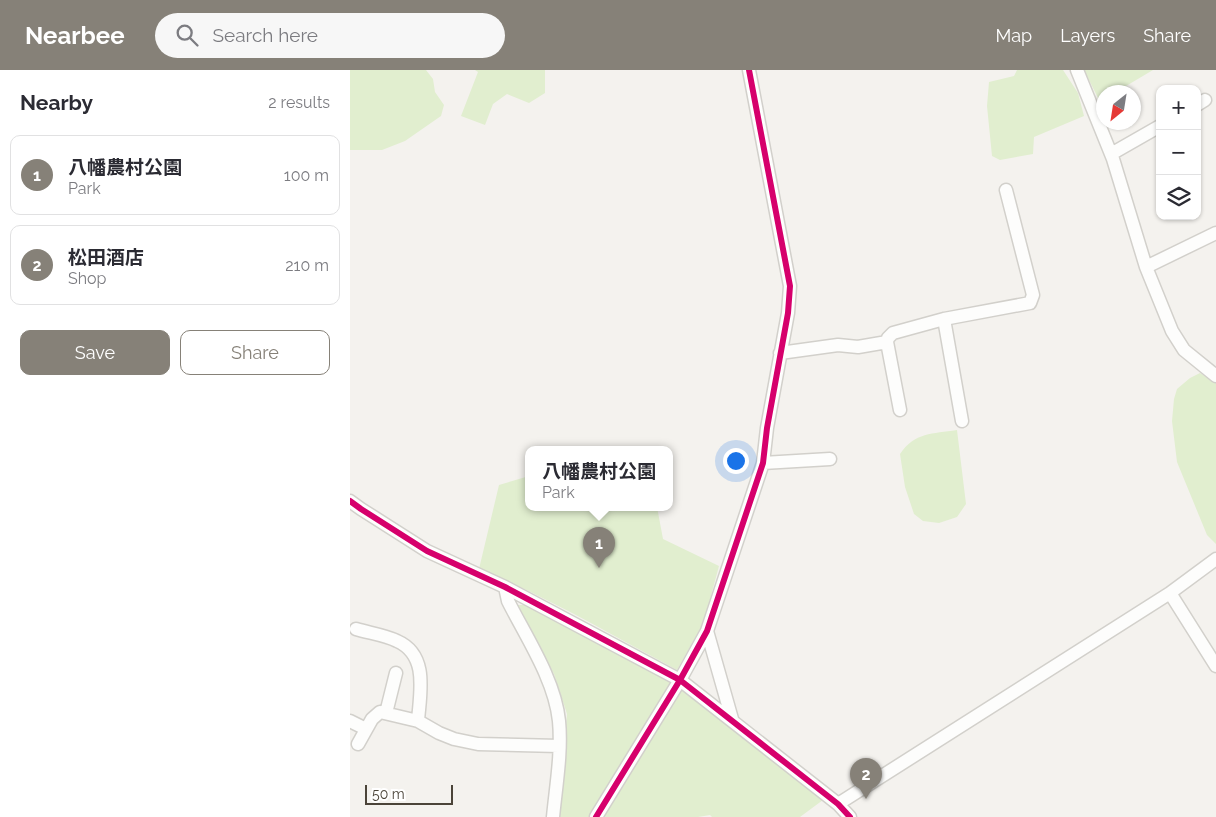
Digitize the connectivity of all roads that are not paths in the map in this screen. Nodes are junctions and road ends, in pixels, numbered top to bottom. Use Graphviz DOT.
graph roads {
  1 [pos="749,70"];
  2 [pos="1077,70"];
  3 [pos="1156,128"];
  4 [pos="1111,154"];
  5 [pos="1006,190"];
  6 [pos="1216,233"];
  7 [pos="1146,267"];
  8 [pos="944,319"];
  9 [pos="887,342"];
  10 [pos="780,353"];
  11 [pos="1216,376"];
  12 [pos="900,410"];
  13 [pos="962,421"];
  14 [pos="830,458"];
  15 [pos="764,463"];
  16 [pos="350,501"];
  17 [pos="1216,559"];
  18 [pos="505,587"];
  19 [pos="1170,593"];
  20 [pos="356,629"];
  21 [pos="707,631"];
  22 [pos="1216,666"];
  23 [pos="396,672"];
  24 [pos="680,680"];
  25 [pos="386,713"];
  26 [pos="732,719"];
  27 [pos="350,721"];
  28 [pos="418,721"];
  29 [pos="366,729"];
  30 [pos="358,744"];
  31 [pos="559,746"];
  32 [pos="838,804"];
  33 [pos="553,817"];
  34 [pos="596,817"];
  35 [pos="850,817"];
  1 -- 10 [label="street"];
  2 -- 4 [label="street"];
  3 -- 4 [label="street"];
  4 -- 7 [label="street"];
  5 -- 8 [label="street"];
  6 -- 7 [label="street"];
  7 -- 11 [label="street"];
  8 -- 9 [label="street"];
  8 -- 13 [label="street"];
  9 -- 10 [label="street"];
  9 -- 12 [label="street"];
  10 -- 15 [label="street"];
  14 -- 15 [label="street"];
  15 -- 21 [label="street"];
  16 -- 18 [label="street"];
  17 -- 19 [label="street"];
  18 -- 24 [label="street"];
  18 -- 31 [label="street"];
  19 -- 22 [label="street"];
  19 -- 32 [label="street"];
  20 -- 28 [label="street"];
  21 -- 24 [label="street"];
  21 -- 26 [label="street"];
  23 -- 25 [label="street"];
  24 -- 26 [label="street"];
  24 -- 34 [label="street"];
  25 -- 28 [label="street"];
  25 -- 29 [label="street"];
  26 -- 32 [label="street"];
  27 -- 29 [label="street"];
  28 -- 31 [label="street"];
  29 -- 30 [label="street"];
  31 -- 33 [label="street"];
  32 -- 35 [label="street"];
}
